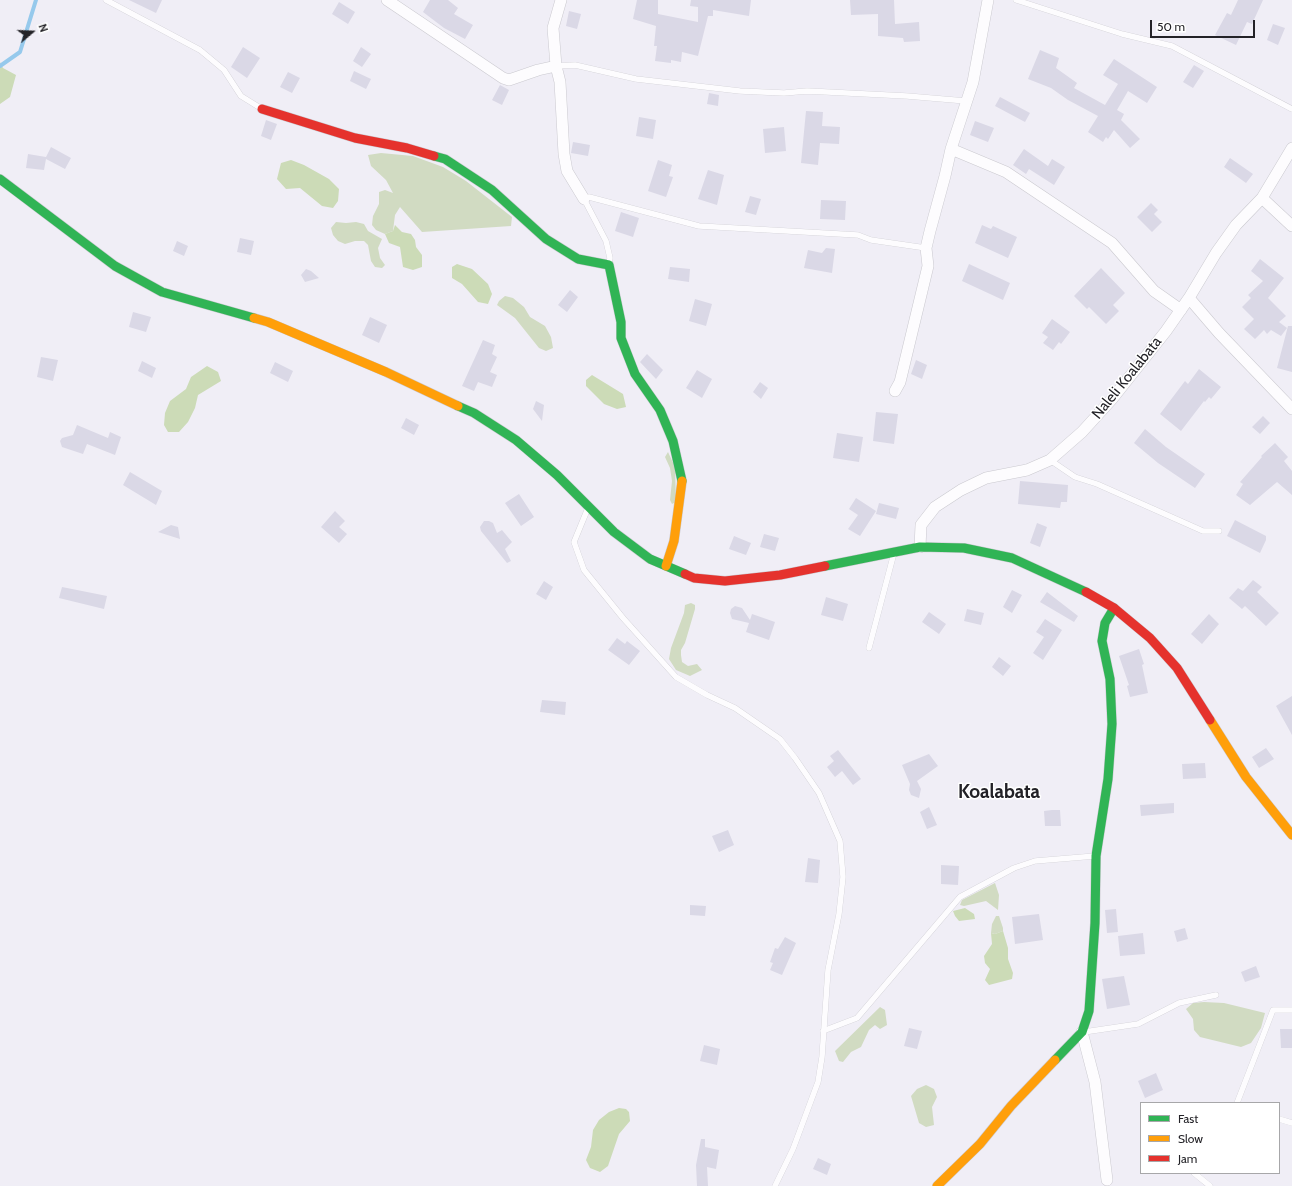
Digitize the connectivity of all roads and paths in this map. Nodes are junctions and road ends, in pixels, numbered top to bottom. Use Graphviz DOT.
graph roads {
  1 [pos="106,0"];
  2 [pos="387,0"];
  3 [pos="560,0"];
  4 [pos="988,0"];
  5 [pos="1016,0"];
  6 [pos="556,66"];
  7 [pos="966,101"];
  8 [pos="262,109"];
  9 [pos="1292,109"];
  10 [pos="1292,148"];
  11 [pos="951,149"];
  12 [pos="0,179"];
  13 [pos="1262,198"];
  14 [pos="584,199"];
  15 [pos="1292,226"];
  16 [pos="926,248"];
  17 [pos="609,265"];
  18 [pos="1189,298"];
  19 [pos="1181,310"];
  20 [pos="895,391"];
  21 [pos="1292,409"];
  22 [pos="1050,460"];
  23 [pos="589,506"];
  24 [pos="1219,531"];
  25 [pos="920,547"];
  26 [pos="894,551"];
  27 [pos="666,566"];
  28 [pos="1114,608"];
  29 [pos="870,648"];
  30 [pos="1292,835"];
  31 [pos="1096,856"];
  32 [pos="1216,995"];
  33 [pos="1292,1010"];
  34 [pos="823,1032"];
  35 [pos="1082,1032"];
  36 [pos="1237,1102"];
  37 [pos="1280,1119"];
  38 [pos="1292,1123"];
  39 [pos="1195,1174"];
  40 [pos="1107,1180"];
  41 [pos="775,1186"];
  42 [pos="937,1186"];
  43 [pos="1210,1186"];
  1 -- 8 [label="lane"];
  2 -- 6 [label="street"];
  3 -- 6 [label="street"];
  4 -- 7 [label="street"];
  5 -- 9 [label="lane"];
  6 -- 7 [label="lane"];
  6 -- 14 [label="street"];
  7 -- 11 [label="street"];
  8 -- 17 [label="street"];
  10 -- 13 [label="street, Naleli Koalabata"];
  11 -- 16 [label="street"];
  11 -- 19 [label="street"];
  12 -- 23 [label="street"];
  13 -- 15 [label="street"];
  13 -- 18 [label="street, Naleli Koalabata"];
  14 -- 16 [label="lane"];
  14 -- 17 [label="lane"];
  16 -- 20 [label="street"];
  17 -- 27 [label="street"];
  18 -- 19 [label="street, Naleli Koalabata"];
  18 -- 21 [label="street"];
  19 -- 22 [label="street, Naleli Koalabata"];
  22 -- 24 [label="lane"];
  22 -- 25 [label="street, Naleli Koalabata"];
  23 -- 27 [label="street"];
  23 -- 34 [label="lane"];
  25 -- 26 [label="street"];
  25 -- 28 [label="street"];
  26 -- 27 [label="street"];
  26 -- 29 [label="lane"];
  28 -- 30 [label="street"];
  28 -- 31 [label="street"];
  31 -- 34 [label="lane"];
  31 -- 35 [label="street"];
  32 -- 35 [label="lane"];
  33 -- 36 [label="lane"];
  34 -- 41 [label="lane"];
  35 -- 40 [label="street"];
  35 -- 42 [label="street"];
  37 -- 38 [label="lane"];
  39 -- 43 [label="lane"];
}
